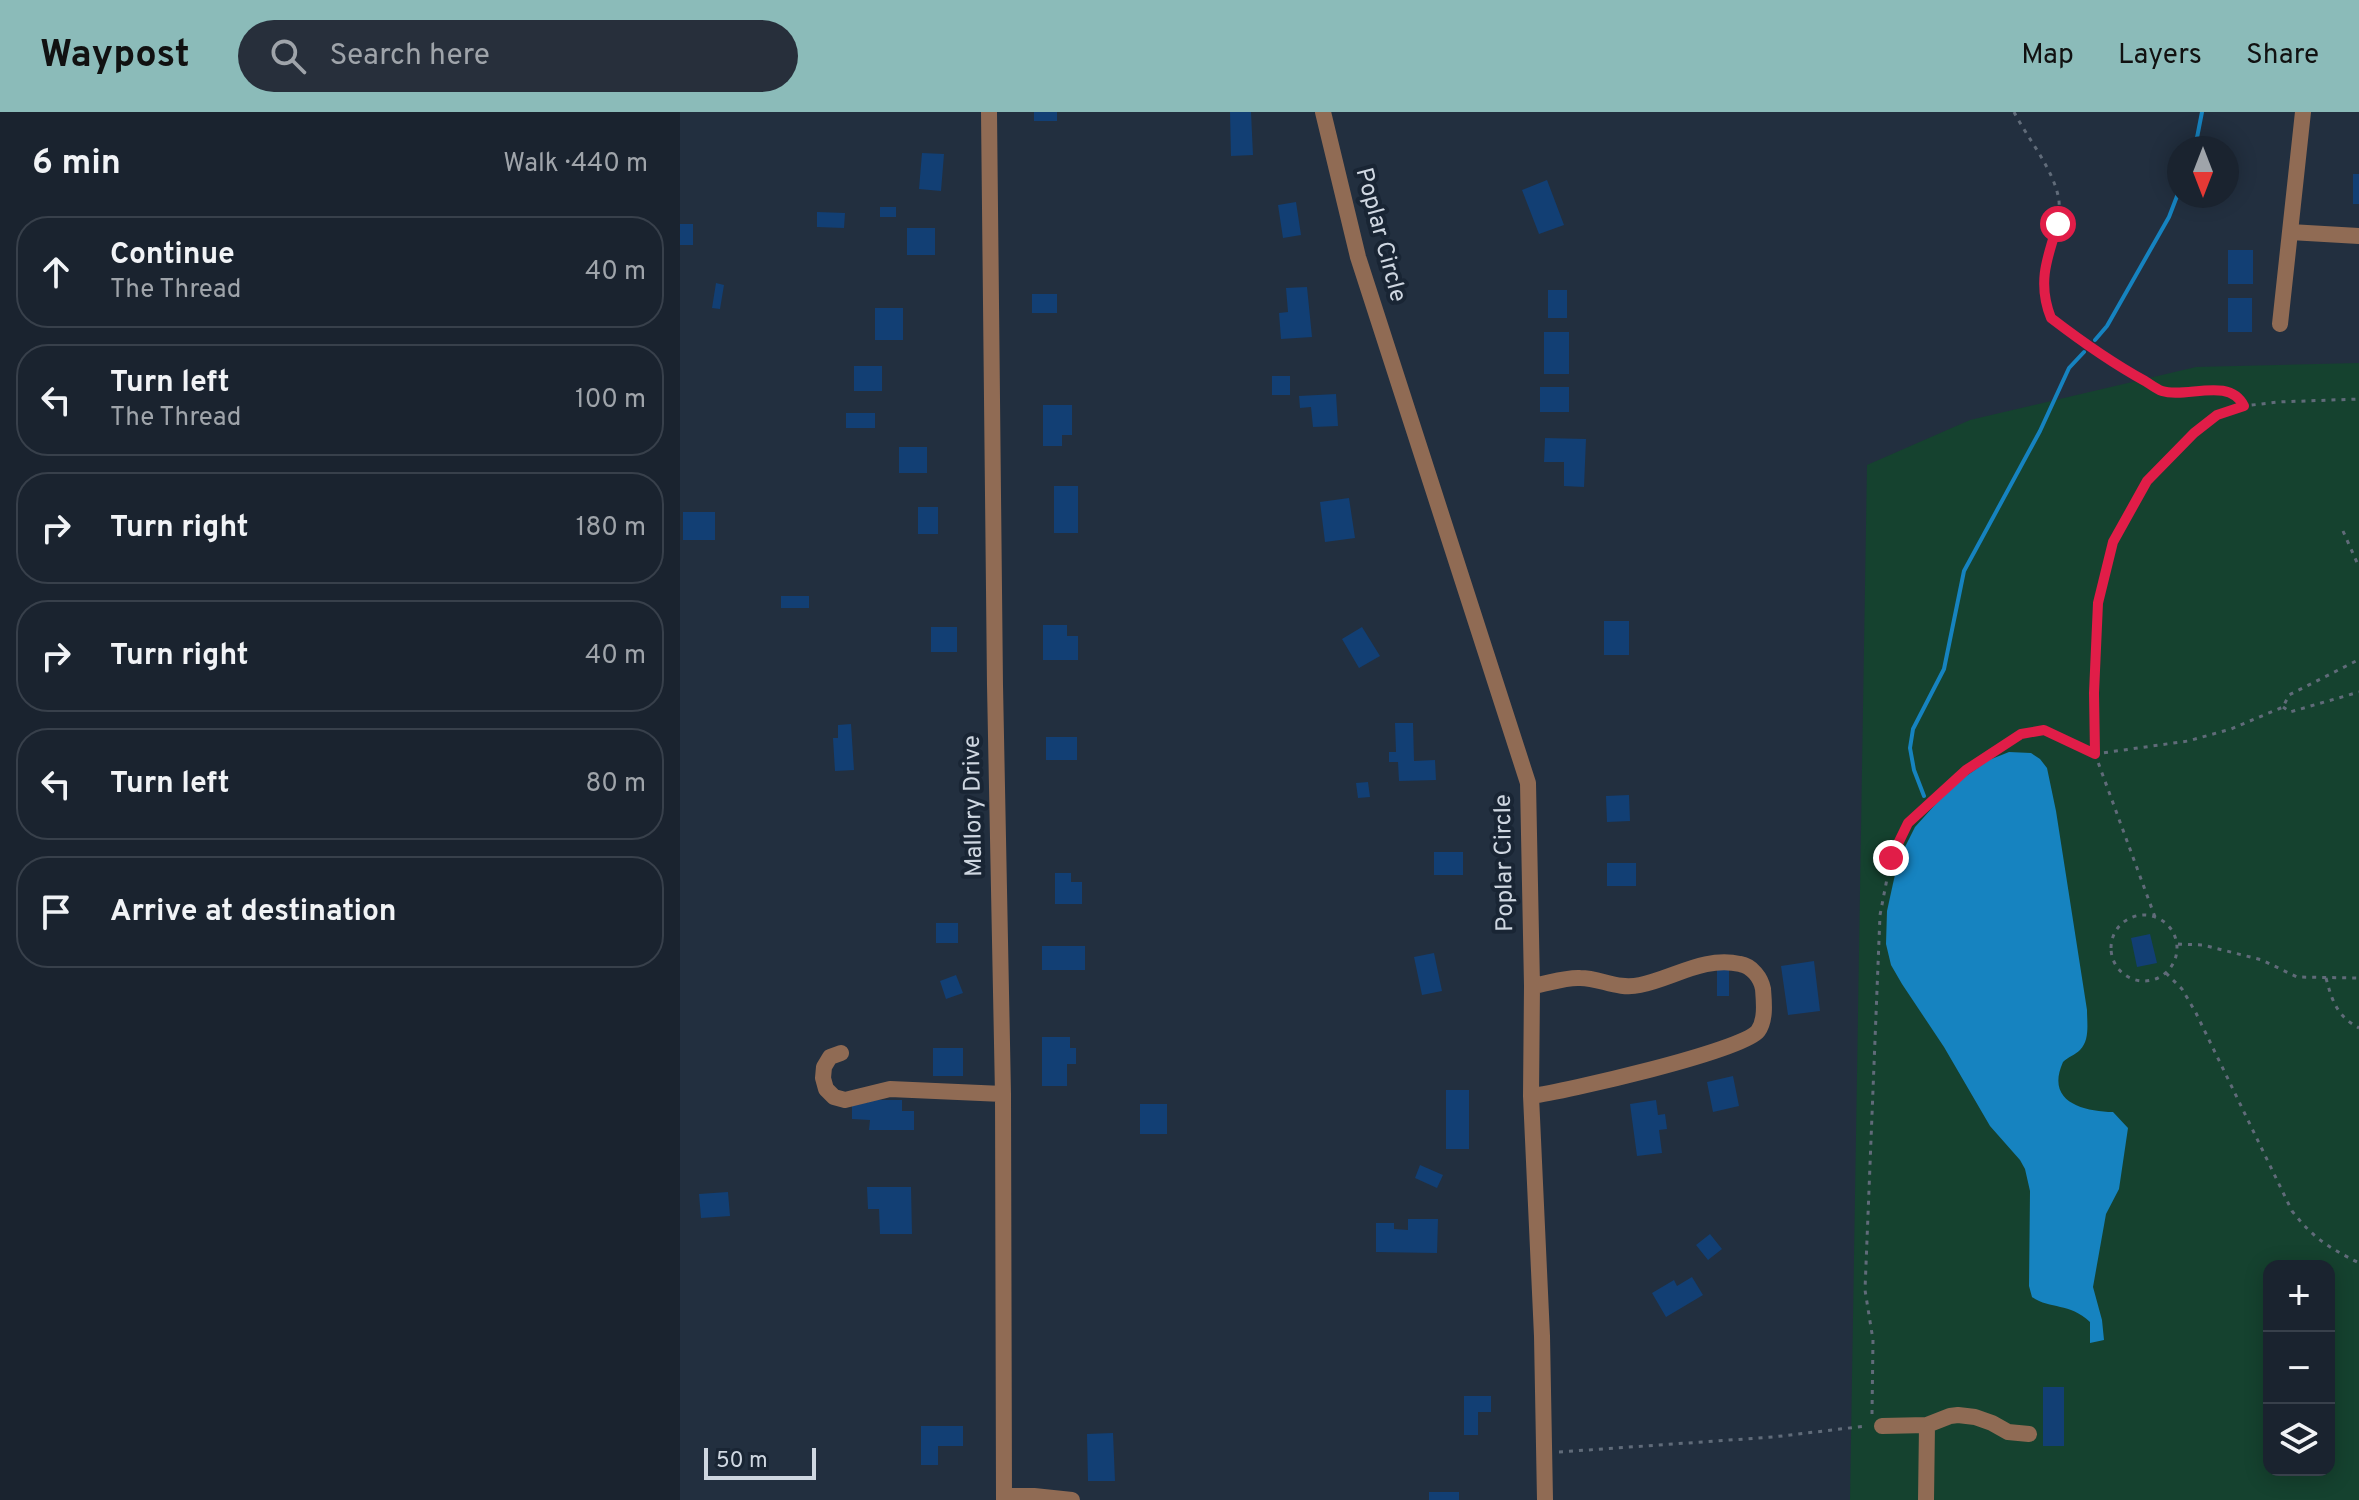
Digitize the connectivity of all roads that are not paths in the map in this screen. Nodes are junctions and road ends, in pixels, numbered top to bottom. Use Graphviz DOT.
graph roads {
  1 [pos="989,112"];
  2 [pos="1323,112"];
  3 [pos="2303,112"];
  4 [pos="2290,232"];
  5 [pos="2359,236"];
  6 [pos="2280,324"];
  7 [pos="1532,986"];
  8 [pos="841,1053"];
  9 [pos="1003,1094"];
  10 [pos="1531,1096"];
  11 [pos="1927,1425"];
  12 [pos="1882,1426"];
  13 [pos="2029,1434"];
  14 [pos="1004,1498"];
  15 [pos="1072,1500"];
  16 [pos="1545,1500"];
  17 [pos="1926,1500"];
  1 -- 9 [label="street, Mallory Drive"];
  2 -- 7 [label="street, Poplar Circle"];
  3 -- 4 [label="street"];
  4 -- 5 [label="street"];
  4 -- 6 [label="street"];
  7 -- 10 [label="street, Poplar Circle"];
  7 -- 10 [label="street"];
  8 -- 9 [label="street"];
  9 -- 14 [label="street, Mallory Drive"];
  10 -- 16 [label="street, Poplar Circle"];
  11 -- 12 [label="street"];
  11 -- 13 [label="street"];
  11 -- 17 [label="street"];
  14 -- 15 [label="street"];
}
